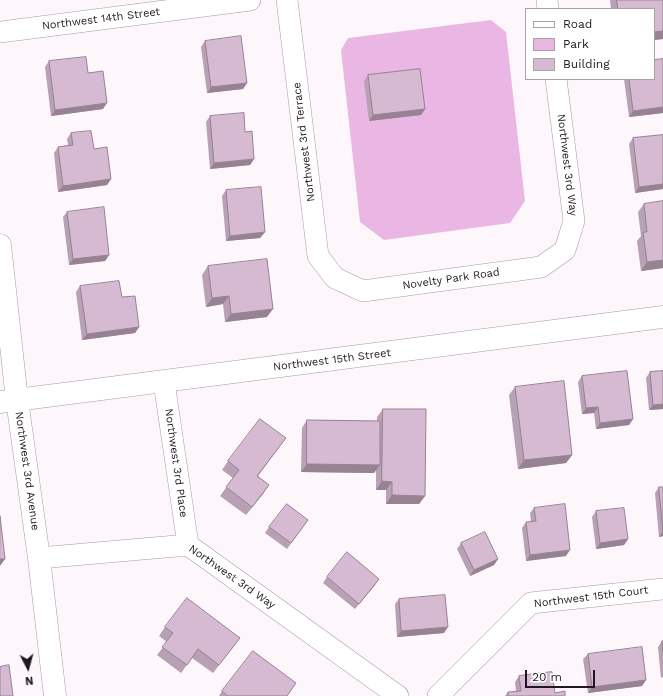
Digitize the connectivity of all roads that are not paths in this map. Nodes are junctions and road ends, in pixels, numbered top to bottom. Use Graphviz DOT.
graph roads {
  1 [pos="250,0"];
  2 [pos="287,0"];
  3 [pos="0,32"];
  4 [pos="556,80"];
  5 [pos="0,245"];
  6 [pos="565,250"];
  7 [pos="335,278"];
  8 [pos="663,317"];
  9 [pos="164,382"];
  10 [pos="8,401"];
  11 [pos="188,545"];
  12 [pos="39,558"];
  13 [pos="663,589"];
  14 [pos="55,696"];
  15 [pos="398,696"];
  16 [pos="438,696"];
  1 -- 3 [label="street, Northwest 14th Street"];
  2 -- 7 [label="street, Northwest 3rd Terrace"];
  4 -- 6 [label="street, Northwest 3rd Way"];
  5 -- 10 [label="street, Northwest 3rd Avenue"];
  6 -- 7 [label="street, Novelty Park Road"];
  8 -- 9 [label="street, Northwest 15th Street"];
  9 -- 10 [label="street, Northwest 15th Street"];
  9 -- 11 [label="street, Northwest 3rd Place"];
  10 -- 12 [label="street, Northwest 3rd Avenue"];
  11 -- 12 [label="street, Northwest 3rd Way"];
  11 -- 15 [label="street, Northwest 3rd Way"];
  12 -- 14 [label="street, Northwest 3rd Avenue"];
  13 -- 16 [label="street, Northwest 15th Court"];
}
